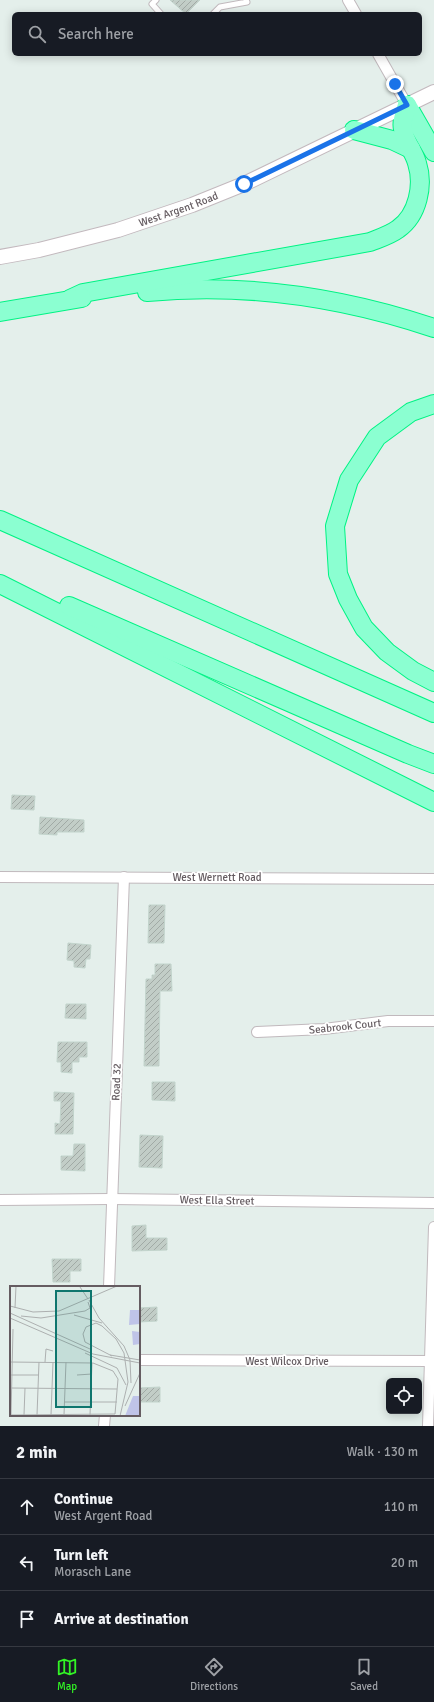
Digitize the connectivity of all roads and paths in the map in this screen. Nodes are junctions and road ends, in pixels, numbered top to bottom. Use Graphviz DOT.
graph roads {
  1 [pos="156,0"];
  2 [pos="246,0"];
  3 [pos="348,0"];
  4 [pos="159,12"];
  5 [pos="215,12"];
  6 [pos="355,12"];
  7 [pos="379,56"];
  8 [pos="434,92"];
  9 [pos="407,105"];
  10 [pos="354,130"];
  11 [pos="411,149"];
  12 [pos="434,152"];
  13 [pos="0,257"];
  14 [pos="70,300"];
  15 [pos="0,312"];
  16 [pos="434,328"];
  17 [pos="434,404"];
  18 [pos="0,520"];
  19 [pos="0,576"];
  20 [pos="0,584"];
  21 [pos="434,682"];
  22 [pos="434,713"];
  23 [pos="434,764"];
  24 [pos="399,785"];
  25 [pos="434,796"];
  26 [pos="434,802"];
  27 [pos="0,877"];
  28 [pos="124,877"];
  29 [pos="434,879"];
  30 [pos="434,1021"];
  31 [pos="257,1032"];
  32 [pos="111,1199"];
  33 [pos="0,1200"];
  34 [pos="434,1203"];
  35 [pos="434,1227"];
  36 [pos="109,1286"];
  37 [pos="140,1360"];
  38 [pos="432,1361"];
  39 [pos="105,1416"];
  40 [pos="104,1426"];
  41 [pos="428,1426"];
  1 -- 4 [label="lane"];
  2 -- 5 [label="lane"];
  3 -- 6 [label="street"];
  7 -- 9 [label="street"];
  8 -- 9 [label="main road, West Argent Road"];
  9 -- 10 [label="main road, West Argent Road"];
  9 -- 11 [label="highway"];
  9 -- 12 [label="highway"];
  10 -- 11 [label="highway"];
  10 -- 13 [label="main road, West Argent Road"];
  11 -- 14 [label="highway"];
  14 -- 15 [label="highway"];
  14 -- 16 [label="highway"];
  17 -- 21 [label="highway"];
  18 -- 22 [label="highway"];
  19 -- 23 [label="highway"];
  20 -- 24 [label="highway"];
  24 -- 25 [label="highway"];
  24 -- 26 [label="highway"];
  27 -- 28 [label="street, West Wernett Road"];
  28 -- 29 [label="street, West Wernett Road"];
  28 -- 32 [label="street, Road 32"];
  30 -- 31 [label="street, Seabrook Court"];
  32 -- 33 [label="street, West Ella Street"];
  32 -- 34 [label="street, West Ella Street"];
  32 -- 36 [label="street, Road 32"];
  35 -- 38 [label="street"];
  37 -- 38 [label="street, West Wilcox Drive"];
  38 -- 41 [label="street"];
  39 -- 40 [label="street"];
}
